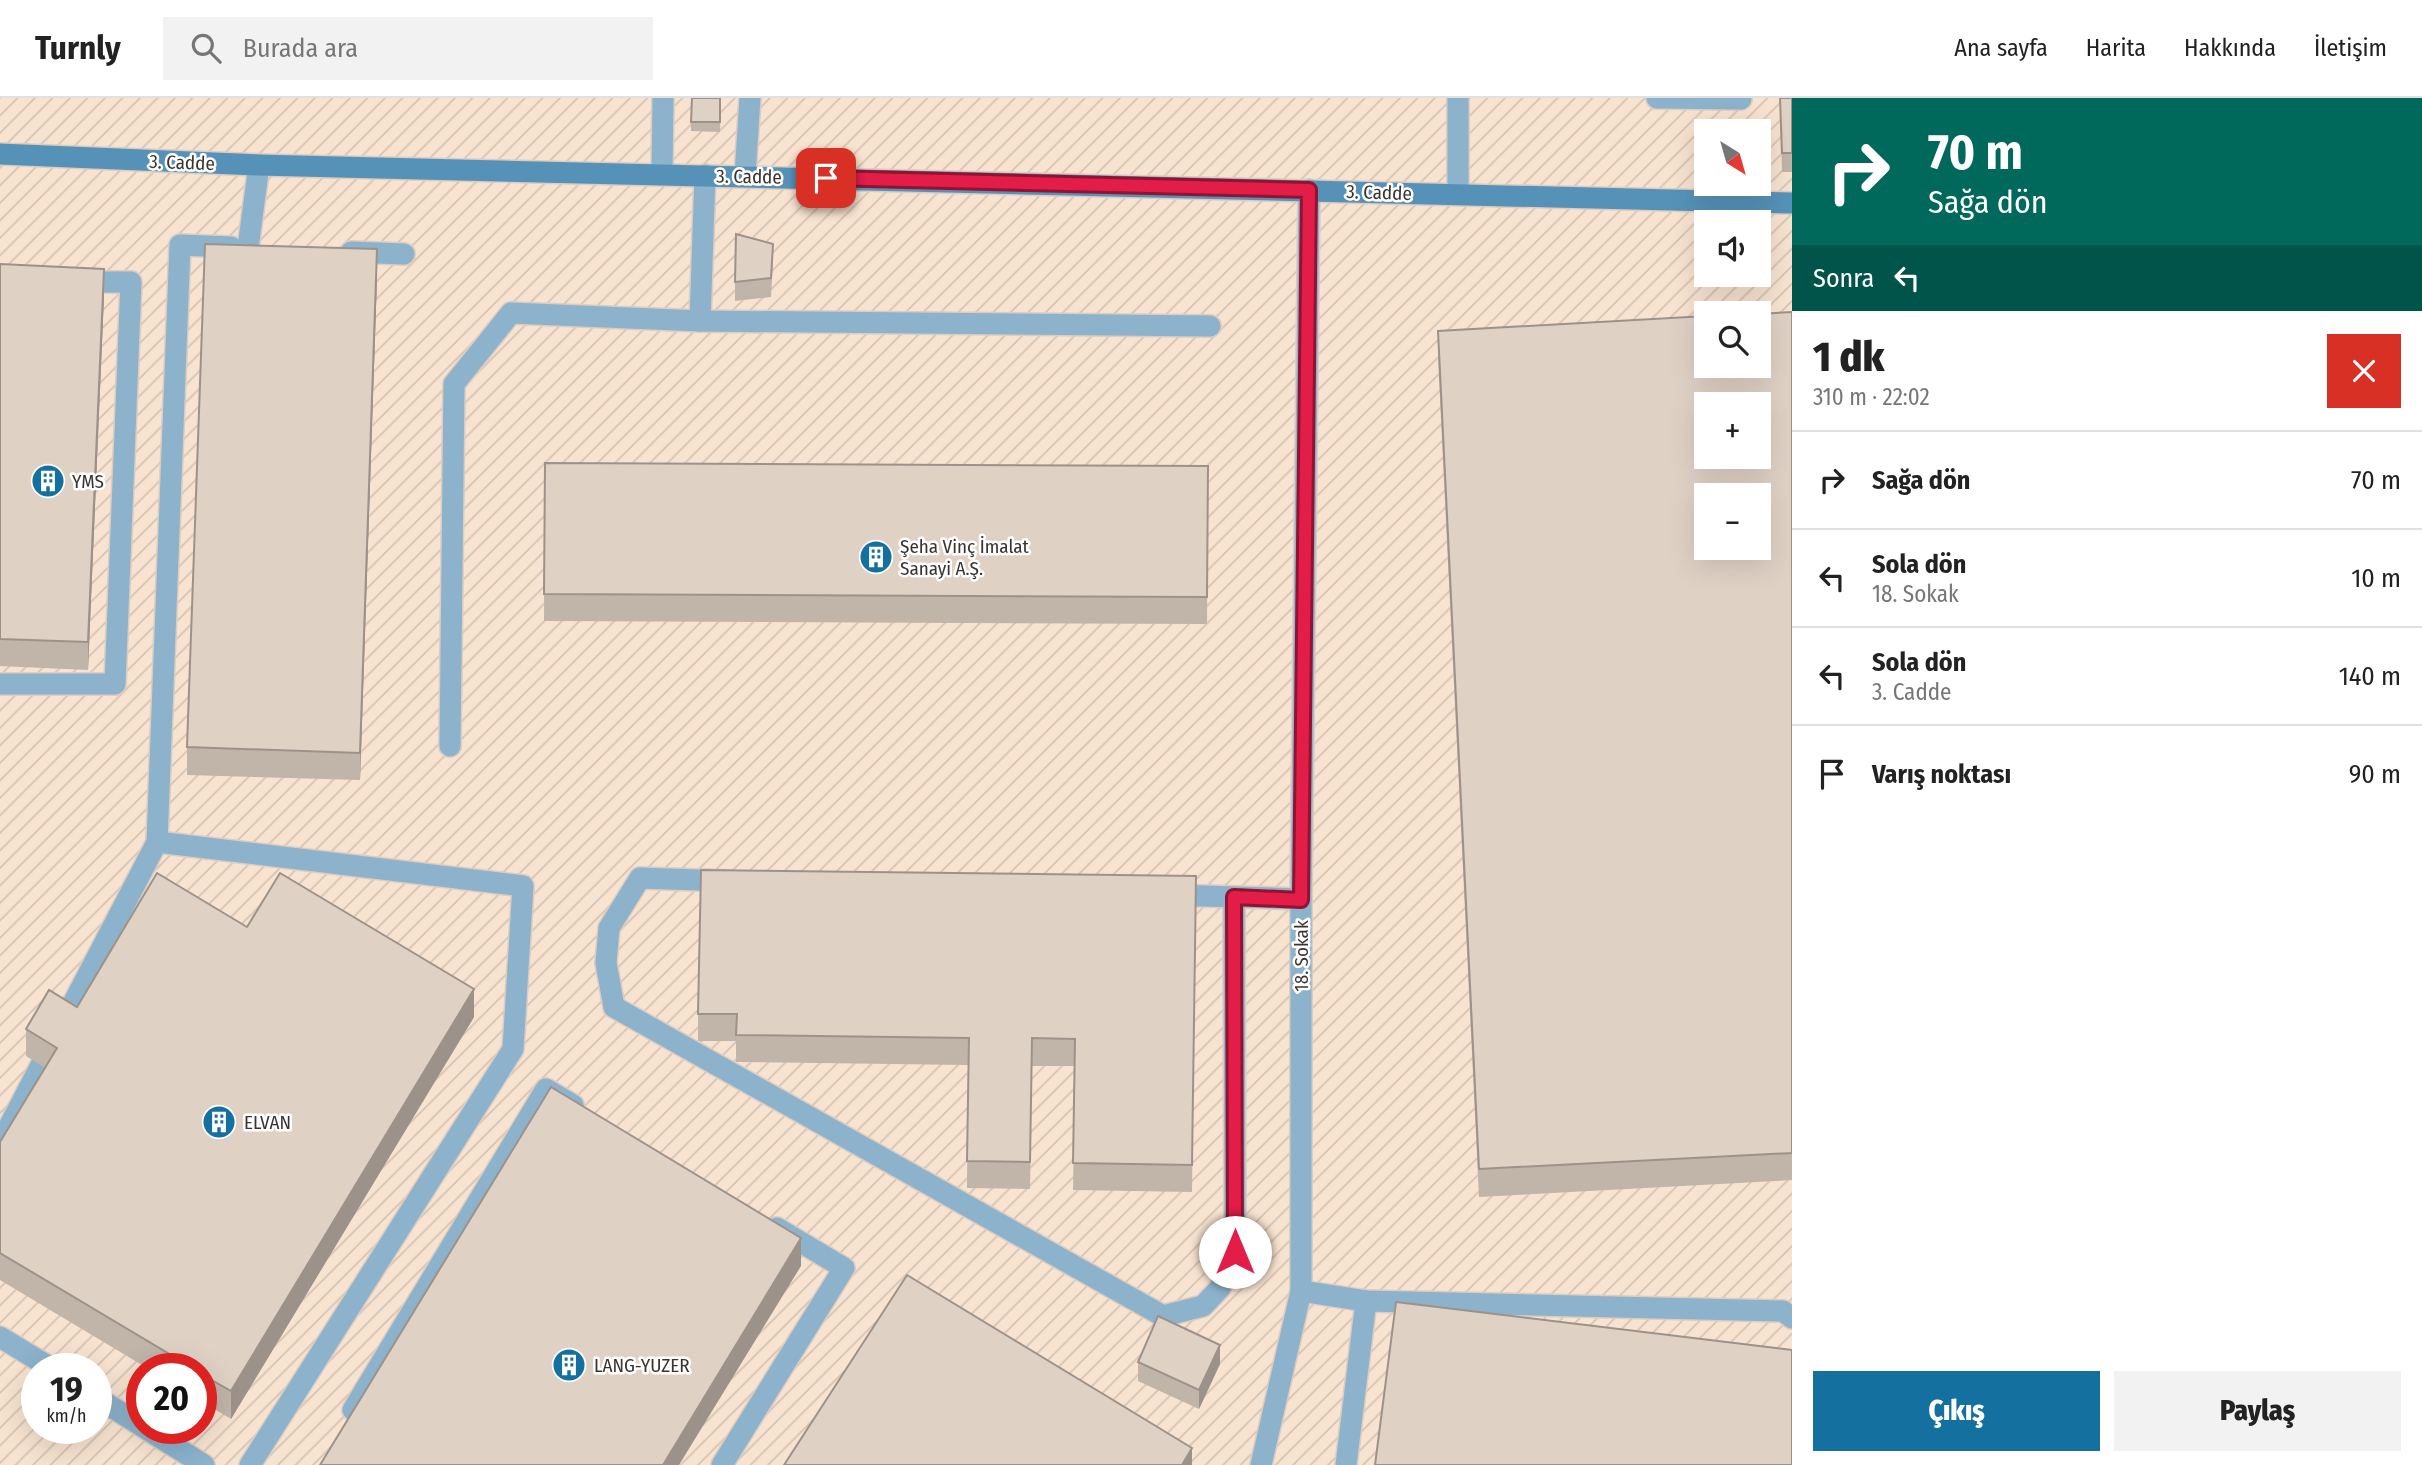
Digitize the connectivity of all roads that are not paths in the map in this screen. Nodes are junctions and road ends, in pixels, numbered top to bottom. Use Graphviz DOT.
graph roads {
  1 [pos="663,98"];
  2 [pos="750,98"];
  3 [pos="1458,98"];
  4 [pos="1657,98"];
  5 [pos="1741,99"];
  6 [pos="0,154"];
  7 [pos="259,165"];
  8 [pos="662,174"];
  9 [pos="705,175"];
  10 [pos="745,176"];
  11 [pos="1309,190"];
  12 [pos="1458,194"];
  13 [pos="1792,203"];
  14 [pos="248,248"];
  15 [pos="274,249"];
  16 [pos="326,251"];
  17 [pos="404,254"];
  18 [pos="52,282"];
  19 [pos="700,321"];
  20 [pos="1210,326"];
  21 [pos="0,684"];
  22 [pos="450,746"];
  23 [pos="157,842"];
  24 [pos="750,882"];
  25 [pos="1152,895"];
  26 [pos="1234,897"];
  27 [pos="1301,900"];
  28 [pos="594,1118"];
  29 [pos="0,1144"];
  30 [pos="761,1218"];
  31 [pos="1300,1291"];
  32 [pos="1366,1301"];
  33 [pos="1792,1318"];
  34 [pos="0,1337"];
  35 [pos="26,1353"];
  36 [pos="342,1430"];
  37 [pos="171,1444"];
  38 [pos="204,1465"];
  39 [pos="250,1465"];
  40 [pos="722,1465"];
  41 [pos="1261,1465"];
  42 [pos="1346,1465"];
  1 -- 8 [label="street"];
  2 -- 10 [label="street"];
  3 -- 12 [label="street"];
  4 -- 5 [label="street"];
  6 -- 7 [label="street, 3. Cadde"];
  7 -- 8 [label="street, 3. Cadde"];
  7 -- 14 [label="street"];
  8 -- 9 [label="street, 3. Cadde"];
  9 -- 10 [label="street, 3. Cadde"];
  9 -- 19 [label="street"];
  10 -- 11 [label="street, 3. Cadde"];
  11 -- 12 [label="street, 3. Cadde"];
  11 -- 27 [label="street, 18. Sokak"];
  12 -- 13 [label="street, 3. Cadde"];
  14 -- 15 [label="street"];
  14 -- 23 [label="street"];
  16 -- 17 [label="street"];
  18 -- 21 [label="street"];
  19 -- 20 [label="street"];
  19 -- 22 [label="street"];
  23 -- 29 [label="street"];
  23 -- 39 [label="street"];
  24 -- 26 [label="street"];
  25 -- 26 [label="street"];
  26 -- 27 [label="street"];
  27 -- 31 [label="street, 18. Sokak"];
  28 -- 36 [label="street"];
  30 -- 40 [label="street"];
  31 -- 32 [label="street"];
  31 -- 41 [label="street, 18. Sokak"];
  32 -- 33 [label="street"];
  32 -- 42 [label="street"];
  34 -- 35 [label="street"];
  37 -- 38 [label="street"];
}
